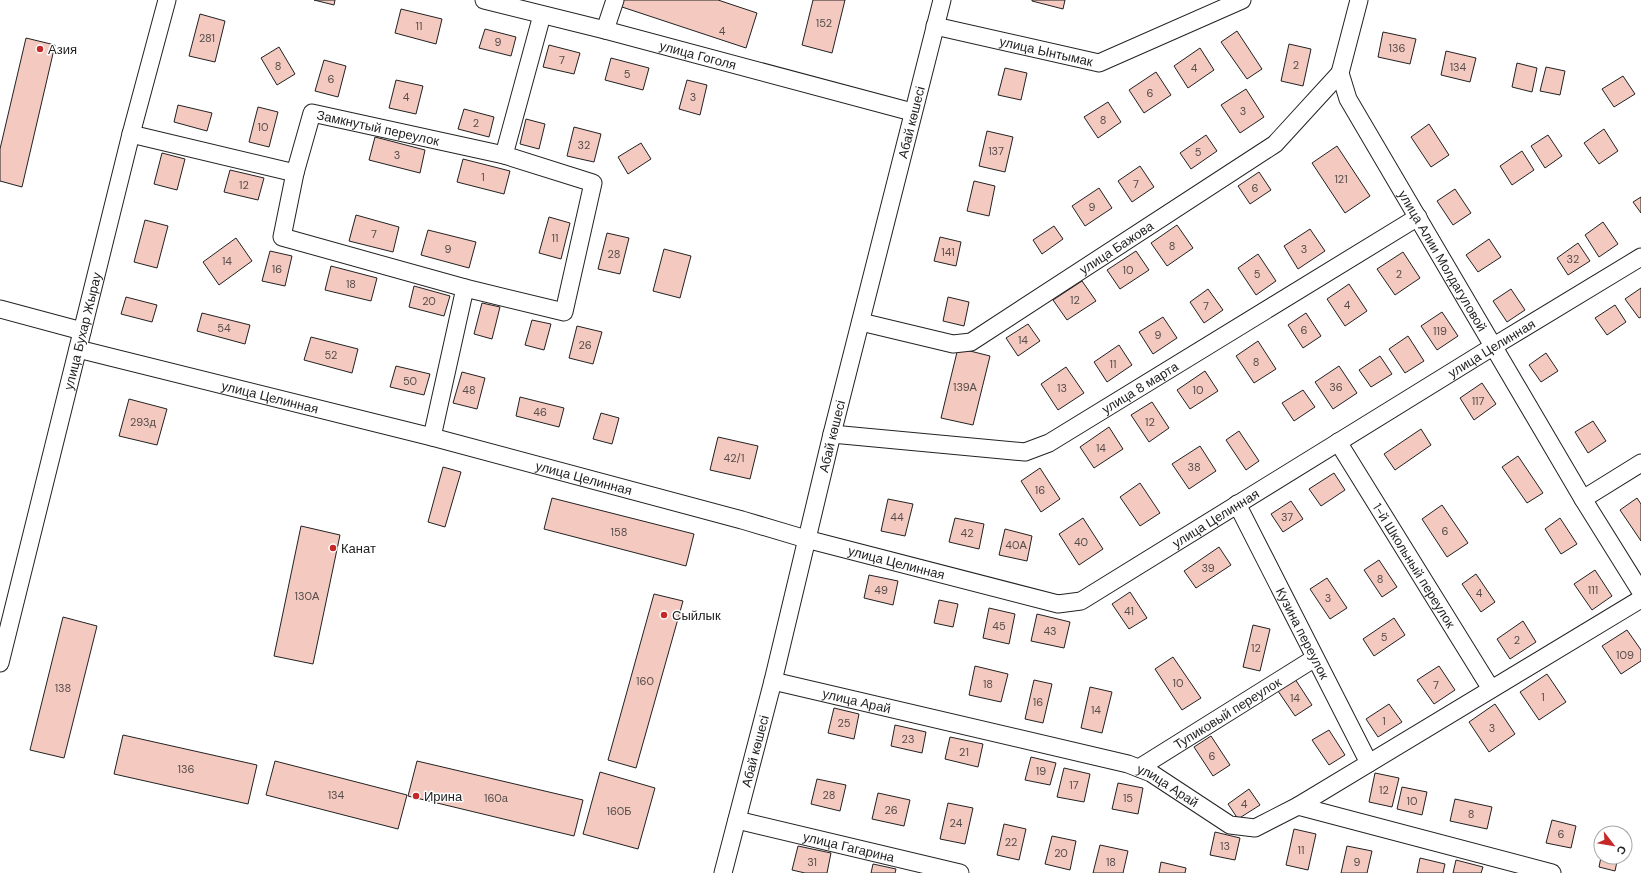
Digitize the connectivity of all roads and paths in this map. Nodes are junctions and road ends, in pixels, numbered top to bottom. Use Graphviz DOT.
graph roads {
  1 [pos="167,0"];
  2 [pos="484,0"];
  3 [pos="615,0"];
  4 [pos="942,0"];
  5 [pos="1242,0"];
  6 [pos="1359,0"];
  7 [pos="542,15"];
  8 [pos="935,26"];
  9 [pos="606,30"];
  10 [pos="1340,73"];
  11 [pos="912,112"];
  12 [pos="131,134"];
  13 [pos="504,155"];
  14 [pos="295,173"];
  15 [pos="1418,217"];
  16 [pos="1641,257"];
  17 [pos="465,288"];
  18 [pos="0,309"];
  19 [pos="861,322"];
  20 [pos="82,331"];
  21 [pos="1494,346"];
  22 [pos="78,349"];
  23 [pos="832,434"];
  24 [pos="432,437"];
  25 [pos="1338,442"];
  26 [pos="1641,463"];
  27 [pos="1583,499"];
  28 [pos="1237,504"];
  29 [pos="806,539"];
  30 [pos="1641,592"];
  31 [pos="1641,599"];
  32 [pos="1316,658"];
  33 [pos="0,663"];
  34 [pos="773,680"];
  35 [pos="1491,689"];
  36 [pos="1369,763"];
  37 [pos="1139,768"];
  38 [pos="1298,806"];
  39 [pos="737,820"];
  40 [pos="723,873"];
  41 [pos="960,873"];
  42 [pos="1552,873"];
  1 -- 12 [label="street, улица Бухар Жырау"];
  2 -- 7 [label="street, улица Гоголя"];
  3 -- 9 [label="street"];
  4 -- 8 [label="street, Абай көшесі"];
  5 -- 8 [label="street, улица Ынтымак"];
  6 -- 10 [label="street"];
  7 -- 9 [label="street, улица Гоголя"];
  7 -- 13 [label="street"];
  8 -- 11 [label="street, Абай көшесі"];
  9 -- 11 [label="street, улица Гоголя"];
  10 -- 15 [label="street, улица Алии Молдагуловой"];
  10 -- 19 [label="street, улица Бажова"];
  11 -- 19 [label="street, Абай көшесі"];
  12 -- 14 [label="street"];
  12 -- 20 [label="street, улица Бухар Жырау"];
  13 -- 14 [label="street, Замкнутый переулок"];
  13 -- 17 [label="street, Замкнутый переулок"];
  14 -- 17 [label="street, Замкнутый переулок"];
  15 -- 21 [label="street, улица Алии Молдагуловой"];
  15 -- 23 [label="street, улица 8 марта"];
  16 -- 21 [label="street, улица Целинная"];
  17 -- 24 [label="street"];
  18 -- 20 [label="street"];
  19 -- 23 [label="street, Абай көшесі"];
  20 -- 22 [label="street, улица Бухар Жырау"];
  21 -- 25 [label="street, улица Целинная"];
  21 -- 27 [label="street, улица Алии Молдагуловой"];
  22 -- 24 [label="street, улица Целинная"];
  22 -- 33 [label="street, улица Бухар Жырау"];
  23 -- 29 [label="street, Абай көшесі"];
  24 -- 29 [label="street, улица Целинная"];
  25 -- 28 [label="street, улица Целинная"];
  25 -- 35 [label="street, 1-й Школьный переулок"];
  26 -- 27 [label="street"];
  27 -- 30 [label="street, улица Алии Молдагуловой"];
  28 -- 29 [label="street, улица Целинная"];
  28 -- 32 [label="street, Кузина переулок"];
  29 -- 34 [label="street, Абай көшесі"];
  31 -- 35 [label="street, улица Арай"];
  32 -- 36 [label="street, Кузина переулок"];
  32 -- 37 [label="street, Тупиковый переулок"];
  34 -- 37 [label="street, улица Арай"];
  34 -- 39 [label="street, Абай көшесі"];
  35 -- 36 [label="street, улица Арай"];
  36 -- 38 [label="street, улица Арай"];
  37 -- 38 [label="street, улица Арай"];
  38 -- 42 [label="street"];
  39 -- 40 [label="street, Абай көшесі"];
  39 -- 41 [label="street, улица Гагарина"];
}
